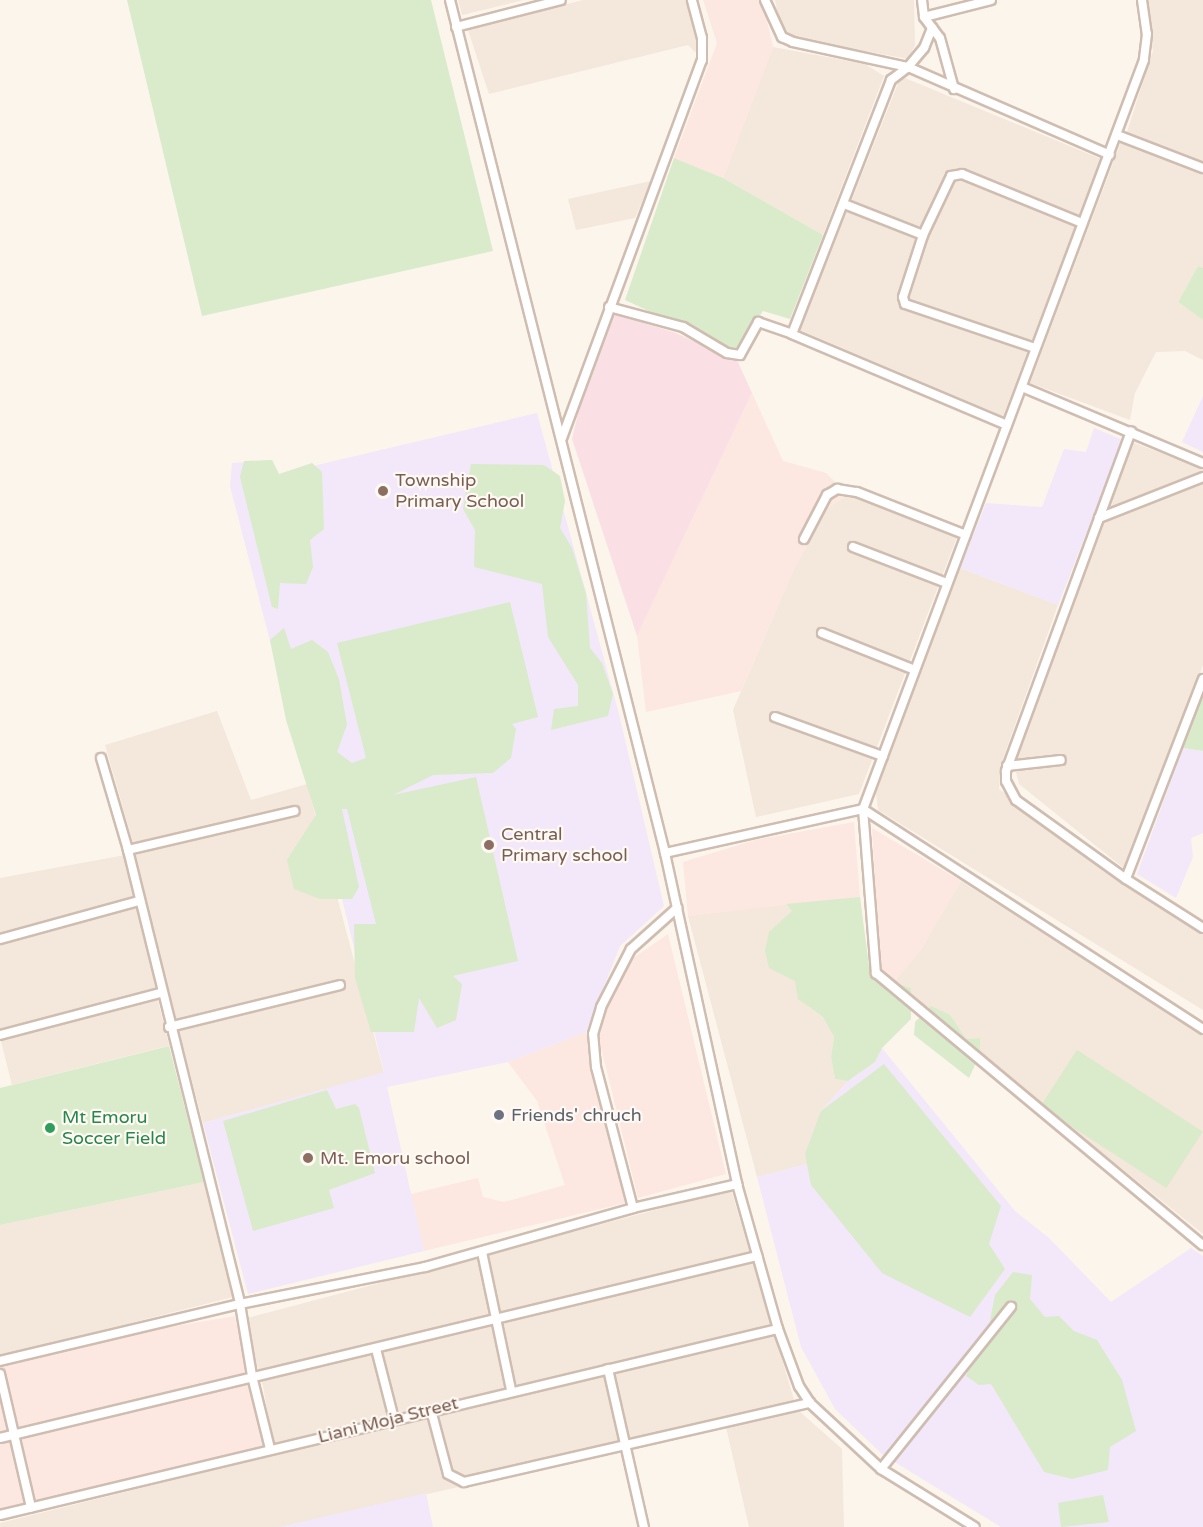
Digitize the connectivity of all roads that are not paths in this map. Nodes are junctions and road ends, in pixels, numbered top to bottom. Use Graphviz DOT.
graph roads {
  1 [pos="450,0"];
  2 [pos="561,0"];
  3 [pos="692,0"];
  4 [pos="765,0"];
  5 [pos="921,0"];
  6 [pos="991,0"];
  7 [pos="1142,0"];
  8 [pos="544,2"];
  9 [pos="924,17"];
  10 [pos="456,27"];
  11 [pos="932,28"];
  12 [pos="908,67"];
  13 [pos="954,89"];
  14 [pos="1117,135"];
  15 [pos="1110,155"];
  16 [pos="1203,168"];
  17 [pos="844,204"];
  18 [pos="1082,223"];
  19 [pos="923,235"];
  20 [pos="609,307"];
  21 [pos="792,334"];
  22 [pos="1035,348"];
  23 [pos="1022,387"];
  24 [pos="1007,425"];
  25 [pos="1131,431"];
  26 [pos="561,440"];
  27 [pos="1203,463"];
  28 [pos="1203,477"];
  29 [pos="1099,518"];
  30 [pos="966,535"];
  31 [pos="804,539"];
  32 [pos="853,547"];
  33 [pos="947,583"];
  34 [pos="822,633"];
  35 [pos="915,670"];
  36 [pos="1203,679"];
  37 [pos="776,717"];
  38 [pos="883,756"];
  39 [pos="101,758"];
  40 [pos="1061,760"];
  41 [pos="1007,766"];
  42 [pos="863,809"];
  43 [pos="294,811"];
  44 [pos="128,850"];
  45 [pos="665,853"];
  46 [pos="1126,879"];
  47 [pos="139,901"];
  48 [pos="677,908"];
  49 [pos="1203,928"];
  50 [pos="0,939"];
  51 [pos="340,985"];
  52 [pos="160,993"];
  53 [pos="169,1027"];
  54 [pos="1203,1029"];
  55 [pos="0,1035"];
  56 [pos="737,1184"];
  57 [pos="633,1208"];
  58 [pos="1203,1245"];
  59 [pos="482,1252"];
  60 [pos="757,1256"];
  61 [pos="240,1304"];
  62 [pos="1011,1306"];
  63 [pos="497,1318"];
  64 [pos="778,1329"];
  65 [pos="376,1349"];
  66 [pos="0,1361"];
  67 [pos="608,1369"];
  68 [pos="0,1374"];
  69 [pos="252,1376"];
  70 [pos="511,1390"];
  71 [pos="810,1402"];
  72 [pos="431,1410"];
  73 [pos="394,1419"];
  74 [pos="14,1435"];
  75 [pos="0,1438"];
  76 [pos="625,1445"];
  77 [pos="270,1449"];
  78 [pos="881,1469"];
  79 [pos="31,1507"];
  80 [pos="0,1515"];
  81 [pos="644,1527"];
  82 [pos="975,1527"];
  1 -- 10 [label="street"];
  2 -- 8 [label="street"];
  3 -- 20 [label="street"];
  4 -- 12 [label="street"];
  5 -- 9 [label="street"];
  6 -- 9 [label="street"];
  7 -- 14 [label="street"];
  8 -- 10 [label="street"];
  9 -- 11 [label="street"];
  10 -- 26 [label="street"];
  11 -- 12 [label="street"];
  11 -- 13 [label="street"];
  12 -- 13 [label="street"];
  12 -- 17 [label="street"];
  13 -- 15 [label="street"];
  14 -- 15 [label="street"];
  14 -- 16 [label="street"];
  15 -- 18 [label="street"];
  17 -- 19 [label="street"];
  17 -- 21 [label="street"];
  18 -- 19 [label="street"];
  18 -- 22 [label="street"];
  19 -- 22 [label="street"];
  20 -- 21 [label="street"];
  20 -- 26 [label="street"];
  21 -- 24 [label="street"];
  22 -- 23 [label="street"];
  23 -- 24 [label="street"];
  23 -- 25 [label="street"];
  24 -- 30 [label="street"];
  25 -- 27 [label="street"];
  25 -- 29 [label="street"];
  26 -- 45 [label="street"];
  28 -- 29 [label="street"];
  29 -- 41 [label="street"];
  30 -- 31 [label="street"];
  30 -- 33 [label="street"];
  32 -- 33 [label="street"];
  33 -- 35 [label="street"];
  34 -- 35 [label="street"];
  35 -- 38 [label="street"];
  36 -- 46 [label="street"];
  37 -- 38 [label="street"];
  38 -- 42 [label="street"];
  39 -- 44 [label="street"];
  40 -- 41 [label="street"];
  41 -- 46 [label="street"];
  42 -- 45 [label="street"];
  42 -- 54 [label="street"];
  42 -- 58 [label="street"];
  43 -- 44 [label="street"];
  44 -- 47 [label="street"];
  45 -- 48 [label="street"];
  46 -- 49 [label="street"];
  47 -- 50 [label="street"];
  47 -- 52 [label="street"];
  48 -- 56 [label="street"];
  48 -- 57 [label="street"];
  51 -- 53 [label="street"];
  52 -- 53 [label="street"];
  52 -- 55 [label="street"];
  53 -- 61 [label="street"];
  56 -- 57 [label="street"];
  56 -- 60 [label="street"];
  57 -- 59 [label="street"];
  59 -- 61 [label="street"];
  59 -- 63 [label="street"];
  60 -- 63 [label="street"];
  60 -- 64 [label="street"];
  61 -- 66 [label="street"];
  61 -- 69 [label="street"];
  62 -- 78 [label="street"];
  63 -- 65 [label="street"];
  63 -- 70 [label="street"];
  64 -- 67 [label="street, Liani Moja Street"];
  64 -- 71 [label="street"];
  65 -- 69 [label="street"];
  65 -- 73 [label="street"];
  67 -- 70 [label="street, Liani Moja Street"];
  67 -- 76 [label="street"];
  68 -- 74 [label="street"];
  69 -- 74 [label="street"];
  69 -- 77 [label="street"];
  70 -- 72 [label="street, Liani Moja Street"];
  71 -- 76 [label="street"];
  71 -- 78 [label="street"];
  72 -- 73 [label="street, Liani Moja Street"];
  72 -- 76 [label="street"];
  73 -- 77 [label="street, Liani Moja Street"];
  74 -- 75 [label="street"];
  74 -- 79 [label="street"];
  76 -- 81 [label="street"];
  77 -- 79 [label="street, Liani Moja Street"];
  78 -- 82 [label="street"];
  79 -- 80 [label="street, Liani Moja Street"];
}
